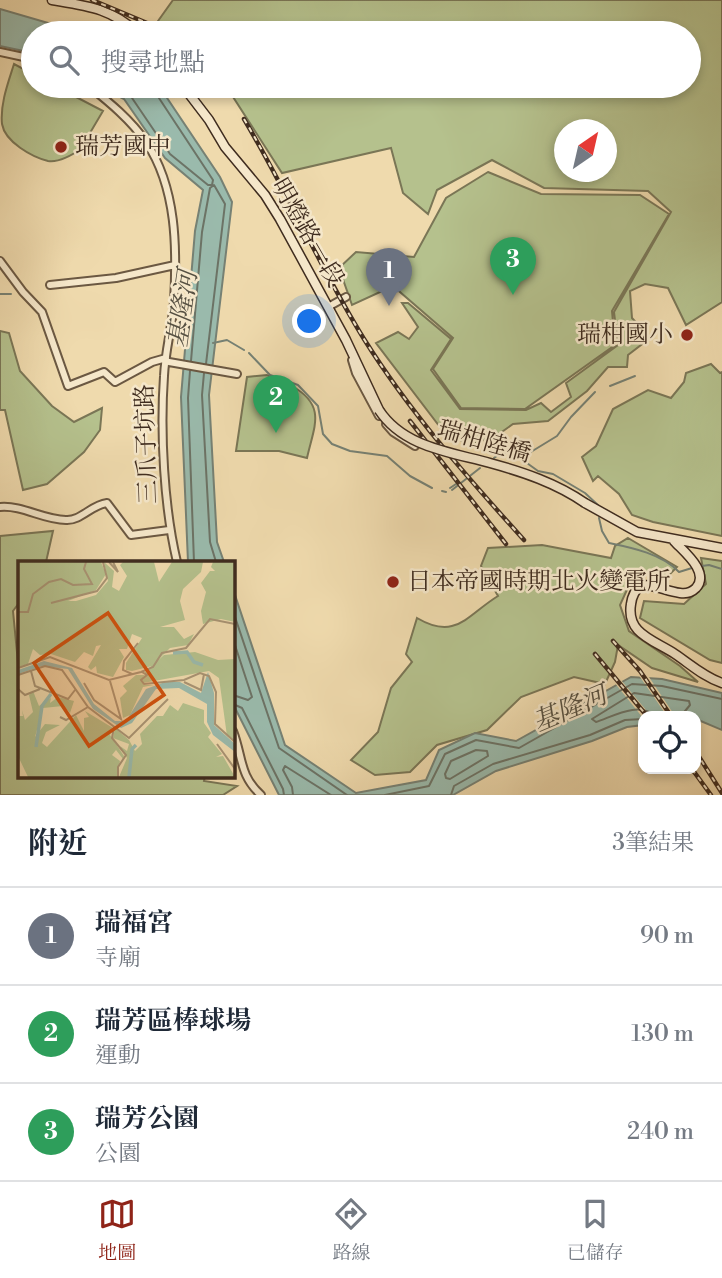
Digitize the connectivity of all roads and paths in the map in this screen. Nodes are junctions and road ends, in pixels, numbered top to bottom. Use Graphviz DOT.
graph roads {
  1 [pos="52,0"];
  2 [pos="121,21"];
  3 [pos="0,52"];
  4 [pos="21,56"];
  5 [pos="104,98"];
  6 [pos="192,98"];
  7 [pos="0,261"];
  8 [pos="175,265"];
  9 [pos="50,285"];
  10 [pos="346,297"];
  11 [pos="328,307"];
  12 [pos="346,340"];
  13 [pos="167,360"];
  14 [pos="237,374"];
  15 [pos="379,410"];
  16 [pos="474,456"];
  17 [pos="473,464"];
  18 [pos="0,507"];
  19 [pos="169,530"];
  20 [pos="674,541"];
  21 [pos="722,548"];
  22 [pos="177,561"];
  23 [pos="722,683"];
  24 [pos="234,735"];
  25 [pos="261,795"];
  1 -- 2 [label="main road"];
  3 -- 4 [label="street"];
  5 -- 8 [label="street, 三爪子坑路"];
  6 -- 11 [label="main road, 明燈路一段"];
  7 -- 13 [label="street, 三爪子坑路"];
  8 -- 9 [label="street"];
  8 -- 13 [label="street, 三爪子坑路"];
  10 -- 11 [label="street"];
  11 -- 12 [label="main road, 明燈路一段"];
  12 -- 12 [label="street"];
  12 -- 15 [label="main road, 明燈路一段"];
  13 -- 14 [label="street"];
  13 -- 19 [label="street, 三爪子坑路"];
  15 -- 20 [label="main road, 瑞柑陸橋, bridge"];
  16 -- 17 [label="street"];
  18 -- 19 [label="street"];
  19 -- 22 [label="street, 三爪子坑路"];
  20 -- 21 [label="main road"];
  20 -- 23 [label="main road"];
  24 -- 25 [label="street"];
}
